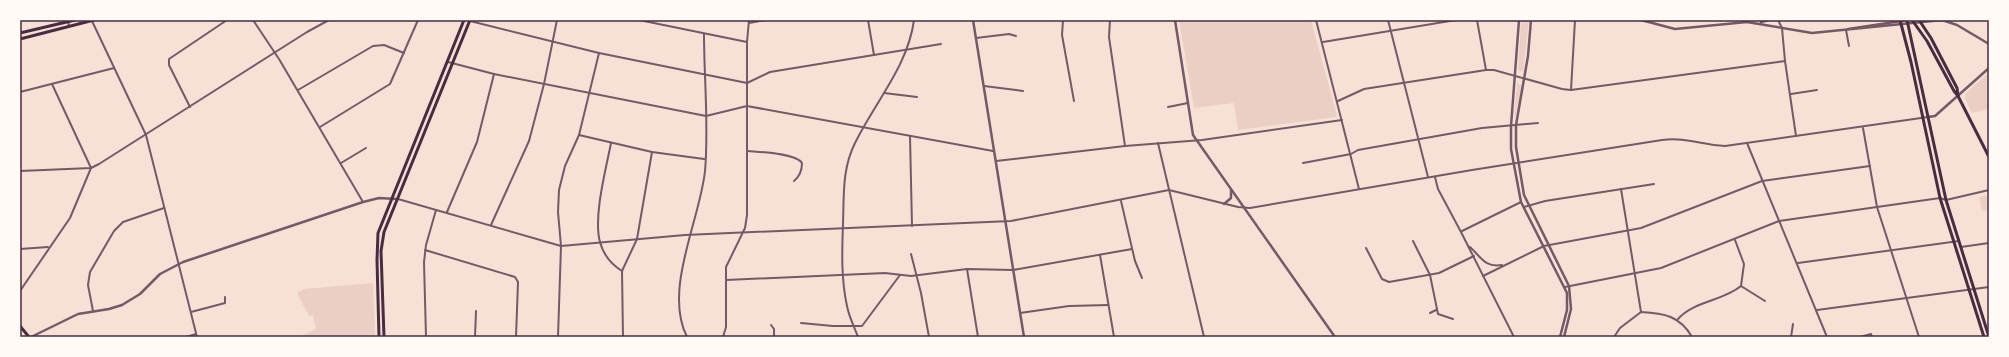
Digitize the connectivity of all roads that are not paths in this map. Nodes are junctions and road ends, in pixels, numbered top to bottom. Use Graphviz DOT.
graph roads {
  1 [pos="75,20"];
  2 [pos="92,20"];
  3 [pos="227,20"];
  4 [pos="253,20"];
  5 [pos="329,20"];
  6 [pos="418,20"];
  7 [pos="468,20"];
  8 [pos="557,20"];
  9 [pos="639,20"];
  10 [pos="749,20"];
  11 [pos="766,20"];
  12 [pos="868,20"];
  13 [pos="914,20"];
  14 [pos="973,20"];
  15 [pos="1063,20"];
  16 [pos="1110,20"];
  17 [pos="1175,20"];
  18 [pos="1316,20"];
  19 [pos="1388,20"];
  20 [pos="1456,20"];
  21 [pos="1477,20"];
  22 [pos="1519,20"];
  23 [pos="1531,20"];
  24 [pos="1575,20"];
  25 [pos="1641,20"];
  26 [pos="1768,20"];
  27 [pos="1778,20"];
  28 [pos="1900,20"];
  29 [pos="1908,20"];
  30 [pos="1912,20"];
  31 [pos="1919,20"];
  32 [pos="1942,20"];
  33 [pos="68,21"];
  34 [pos="749,23"];
  35 [pos="1758,23"];
  36 [pos="69,26"];
  37 [pos="1782,28"];
  38 [pos="1390,30"];
  39 [pos="1846,30"];
  40 [pos="20,32"];
  41 [pos="704,34"];
  42 [pos="1016,36"];
  43 [pos="976,38"];
  44 [pos="20,39"];
  45 [pos="553,42"];
  46 [pos="747,42"];
  47 [pos="1323,42"];
  48 [pos="941,44"];
  49 [pos="1989,44"];
  50 [pos="1849,46"];
  51 [pos="906,49"];
  52 [pos="274,53"];
  53 [pos="599,53"];
  54 [pos="404,54"];
  55 [pos="874,55"];
  56 [pos="446,61"];
  57 [pos="1785,61"];
  58 [pos="453,64"];
  59 [pos="114,68"];
  60 [pos="1989,68"];
  61 [pos="1486,70"];
  62 [pos="494,74"];
  63 [pos="704,75"];
  64 [pos="1515,76"];
  65 [pos="1524,80"];
  66 [pos="1404,82"];
  67 [pos="748,83"];
  68 [pos="52,84"];
  69 [pos="544,84"];
  70 [pos="984,86"];
  71 [pos="298,90"];
  72 [pos="1571,90"];
  73 [pos="1817,90"];
  74 [pos="1023,91"];
  75 [pos="20,92"];
  76 [pos="590,93"];
  77 [pos="884,93"];
  78 [pos="1790,94"];
  79 [pos="1958,96"];
  80 [pos="917,98"];
  81 [pos="1074,101"];
  82 [pos="1338,102"];
  83 [pos="1188,103"];
  84 [pos="748,106"];
  85 [pos="190,107"];
  86 [pos="1168,107"];
  87 [pos="706,116"];
  88 [pos="1928,117"];
  89 [pos="1923,118"];
  90 [pos="1342,120"];
  91 [pos="1538,123"];
  92 [pos="1516,125"];
  93 [pos="1511,126"];
  94 [pos="320,127"];
  95 [pos="864,127"];
  96 [pos="1863,128"];
  97 [pos="146,135"];
  98 [pos="579,135"];
  99 [pos="910,136"];
  100 [pos="1796,136"];
  101 [pos="1419,138"];
  102 [pos="1196,140"];
  103 [pos="610,143"];
  104 [pos="1158,143"];
  105 [pos="1747,143"];
  106 [pos="1125,146"];
  107 [pos="366,148"];
  108 [pos="993,151"];
  109 [pos="652,152"];
  110 [pos="748,152"];
  111 [pos="1351,154"];
  112 [pos="1989,157"];
  113 [pos="704,159"];
  114 [pos="995,161"];
  115 [pos="1518,162"];
  116 [pos="341,163"];
  117 [pos="1303,163"];
  118 [pos="1514,163"];
  119 [pos="1870,166"];
  120 [pos="91,168"];
  121 [pos="20,171"];
  122 [pos="401,175"];
  123 [pos="406,177"];
  124 [pos="1428,177"];
  125 [pos="1435,177"];
  126 [pos="794,181"];
  127 [pos="1762,181"];
  128 [pos="1654,184"];
  129 [pos="1230,188"];
  130 [pos="1359,189"];
  131 [pos="1621,189"];
  132 [pos="1169,190"];
  133 [pos="1989,190"];
  134 [pos="1940,198"];
  135 [pos="391,199"];
  136 [pos="396,199"];
  137 [pos="1946,200"];
  138 [pos="1121,201"];
  139 [pos="363,202"];
  140 [pos="1521,202"];
  141 [pos="1224,204"];
  142 [pos="1528,205"];
  143 [pos="1244,207"];
  144 [pos="1524,207"];
  145 [pos="1877,207"];
  146 [pos="164,208"];
  147 [pos="437,210"];
  148 [pos="446,212"];
  149 [pos="1005,221"];
  150 [pos="1779,221"];
  151 [pos="491,225"];
  152 [pos="912,226"];
  153 [pos="843,228"];
  154 [pos="1627,230"];
  155 [pos="1461,232"];
  156 [pos="742,233"];
  157 [pos="691,235"];
  158 [pos="638,239"];
  159 [pos="1735,240"];
  160 [pos="1413,241"];
  161 [pos="1959,241"];
  162 [pos="600,242"];
  163 [pos="1954,242"];
  164 [pos="1989,243"];
  165 [pos="1548,245"];
  166 [pos="562,246"];
  167 [pos="1469,246"];
  168 [pos="1544,246"];
  169 [pos="1961,247"];
  170 [pos="20,248"];
  171 [pos="48,248"];
  172 [pos="1132,248"];
  173 [pos="1366,248"];
  174 [pos="425,250"];
  175 [pos="1892,250"];
  176 [pos="911,254"];
  177 [pos="1100,255"];
  178 [pos="1474,256"];
  179 [pos="1798,263"];
  180 [pos="179,264"];
  181 [pos="1505,265"];
  182 [pos="967,269"];
  183 [pos="1012,270"];
  184 [pos="622,271"];
  185 [pos="1635,273"];
  186 [pos="843,275"];
  187 [pos="900,275"];
  188 [pos="916,275"];
  189 [pos="1430,275"];
  190 [pos="1483,276"];
  191 [pos="1142,278"];
  192 [pos="726,280"];
  193 [pos="1569,286"];
  194 [pos="1741,286"];
  195 [pos="1989,286"];
  196 [pos="1565,287"];
  197 [pos="1969,289"];
  198 [pos="1974,289"];
  199 [pos="20,290"];
  200 [pos="225,297"];
  201 [pos="1906,298"];
  202 [pos="1765,300"];
  203 [pos="1108,304"];
  204 [pos="1436,310"];
  205 [pos="1817,310"];
  206 [pos="93,311"];
  207 [pos="476,311"];
  208 [pos="191,312"];
  209 [pos="1641,312"];
  210 [pos="1020,313"];
  211 [pos="1430,313"];
  212 [pos="1454,319"];
  213 [pos="1678,320"];
  214 [pos="801,323"];
  215 [pos="1793,324"];
  216 [pos="771,325"];
  217 [pos="20,326"];
  218 [pos="854,326"];
  219 [pos="196,334"];
  220 [pos="1860,336"];
  221 [pos="30,337"];
  222 [pos="186,337"];
  223 [pos="197,337"];
  224 [pos="379,337"];
  225 [pos="384,337"];
  226 [pos="426,337"];
  227 [pos="475,337"];
  228 [pos="516,337"];
  229 [pos="558,337"];
  230 [pos="623,337"];
  231 [pos="687,337"];
  232 [pos="723,337"];
  233 [pos="774,337"];
  234 [pos="858,337"];
  235 [pos="929,337"];
  236 [pos="978,337"];
  237 [pos="1024,337"];
  238 [pos="1114,337"];
  239 [pos="1204,337"];
  240 [pos="1335,337"];
  241 [pos="1514,337"];
  242 [pos="1560,337"];
  243 [pos="1564,337"];
  244 [pos="1614,337"];
  245 [pos="1692,337"];
  246 [pos="1791,337"];
  247 [pos="1828,337"];
  248 [pos="1872,337"];
  249 [pos="1919,337"];
  250 [pos="1984,337"];
  251 [pos="1989,337"];
  1 -- 33 [label="main road"];
  2 -- 36 [label="main road"];
  2 -- 59 [label="street"];
  3 -- 85 [label="street"];
  4 -- 52 [label="street"];
  5 -- 52 [label="street"];
  6 -- 54 [label="street"];
  7 -- 45 [label="street"];
  7 -- 56 [label="main road"];
  7 -- 58 [label="main road"];
  8 -- 45 [label="street"];
  9 -- 41 [label="street"];
  10 -- 34 [label="street"];
  11 -- 34 [label="street"];
  12 -- 55 [label="street"];
  13 -- 51 [label="street"];
  14 -- 43 [label="street"];
  15 -- 81 [label="street"];
  16 -- 106 [label="street"];
  17 -- 83 [label="street"];
  18 -- 47 [label="street"];
  19 -- 38 [label="street"];
  20 -- 38 [label="street"];
  21 -- 61 [label="street"];
  22 -- 64 [label="street"];
  23 -- 65 [label="street"];
  24 -- 72 [label="street"];
  25 -- 35 [label="street"];
  26 -- 35 [label="street"];
  27 -- 37 [label="street"];
  28 -- 89 [label="main road"];
  29 -- 39 [label="street"];
  29 -- 88 [label="main road"];
  30 -- 79 [label="main road"];
  31 -- 79 [label="main road"];
  32 -- 39 [label="street"];
  32 -- 49 [label="street"];
  33 -- 36 [label="street"];
  33 -- 40 [label="main road"];
  34 -- 46 [label="street"];
  35 -- 37 [label="street"];
  36 -- 44 [label="main road"];
  37 -- 39 [label="street"];
  37 -- 57 [label="street"];
  38 -- 47 [label="street"];
  38 -- 66 [label="street"];
  39 -- 50 [label="street"];
  41 -- 46 [label="street"];
  41 -- 63 [label="street"];
  42 -- 43 [label="street"];
  43 -- 70 [label="street"];
  45 -- 53 [label="street"];
  45 -- 69 [label="street"];
  46 -- 67 [label="street"];
  47 -- 82 [label="street"];
  48 -- 51 [label="street"];
  51 -- 55 [label="street"];
  51 -- 77 [label="street"];
  52 -- 71 [label="street"];
  52 -- 85 [label="street"];
  53 -- 63 [label="street"];
  53 -- 76 [label="street"];
  54 -- 71 [label="street"];
  54 -- 94 [label="street"];
  55 -- 67 [label="street"];
  56 -- 58 [label="street"];
  56 -- 122 [label="main road"];
  57 -- 72 [label="street"];
  57 -- 78 [label="street"];
  58 -- 62 [label="street"];
  58 -- 123 [label="main road"];
  59 -- 68 [label="street"];
  59 -- 97 [label="street"];
  60 -- 79 [label="street"];
  61 -- 64 [label="street"];
  61 -- 66 [label="street"];
  62 -- 69 [label="street"];
  62 -- 148 [label="street"];
  63 -- 67 [label="street"];
  63 -- 87 [label="street"];
  64 -- 65 [label="street"];
  64 -- 93 [label="street"];
  65 -- 72 [label="street"];
  65 -- 92 [label="street"];
  66 -- 82 [label="street"];
  66 -- 101 [label="street"];
  67 -- 84 [label="street"];
  68 -- 75 [label="street"];
  68 -- 120 [label="street"];
  69 -- 76 [label="street"];
  69 -- 151 [label="street"];
  70 -- 74 [label="street"];
  70 -- 108 [label="street"];
  71 -- 94 [label="street"];
  73 -- 78 [label="street"];
  76 -- 87 [label="street"];
  76 -- 98 [label="street"];
  77 -- 80 [label="street"];
  77 -- 95 [label="street"];
  78 -- 100 [label="street"];
  79 -- 88 [label="street"];
  79 -- 112 [label="main road"];
  82 -- 90 [label="street"];
  83 -- 86 [label="street"];
  83 -- 102 [label="street"];
  84 -- 87 [label="street"];
  84 -- 95 [label="street"];
  84 -- 110 [label="street"];
  85 -- 97 [label="street"];
  87 -- 113 [label="street"];
  88 -- 89 [label="street"];
  88 -- 137 [label="main road"];
  89 -- 96 [label="street"];
  89 -- 134 [label="main road"];
  90 -- 102 [label="street"];
  90 -- 111 [label="street"];
  91 -- 92 [label="street"];
  92 -- 93 [label="street"];
  92 -- 115 [label="street"];
  93 -- 101 [label="street"];
  93 -- 118 [label="street"];
  94 -- 116 [label="street"];
  95 -- 99 [label="street"];
  95 -- 153 [label="street"];
  96 -- 100 [label="street"];
  96 -- 119 [label="street"];
  97 -- 120 [label="street"];
  97 -- 146 [label="street"];
  98 -- 103 [label="street"];
  98 -- 166 [label="street"];
  99 -- 108 [label="street"];
  99 -- 152 [label="street"];
  100 -- 105 [label="street"];
  101 -- 111 [label="street"];
  101 -- 124 [label="street"];
  102 -- 104 [label="street"];
  102 -- 129 [label="street"];
  103 -- 109 [label="street"];
  103 -- 162 [label="street"];
  104 -- 106 [label="street"];
  104 -- 132 [label="street"];
  105 -- 115 [label="street"];
  105 -- 127 [label="street"];
  106 -- 114 [label="street"];
  107 -- 116 [label="street"];
  108 -- 114 [label="street"];
  109 -- 113 [label="street"];
  109 -- 158 [label="street"];
  110 -- 126 [label="street"];
  110 -- 156 [label="street"];
  111 -- 117 [label="street"];
  111 -- 130 [label="street"];
  113 -- 157 [label="street"];
  114 -- 149 [label="street"];
  115 -- 118 [label="street"];
  115 -- 142 [label="street"];
  116 -- 139 [label="street"];
  118 -- 125 [label="street"];
  118 -- 140 [label="street"];
  119 -- 127 [label="street"];
  119 -- 145 [label="street"];
  120 -- 121 [label="street"];
  120 -- 171 [label="street"];
  122 -- 123 [label="main road"];
  122 -- 135 [label="main road"];
  123 -- 136 [label="main road"];
  124 -- 125 [label="street"];
  124 -- 130 [label="street"];
  125 -- 155 [label="street"];
  127 -- 150 [label="street"];
  127 -- 154 [label="street"];
  128 -- 131 [label="street"];
  129 -- 141 [label="street"];
  129 -- 143 [label="street"];
  130 -- 143 [label="street"];
  131 -- 142 [label="street"];
  131 -- 154 [label="street"];
  132 -- 138 [label="street"];
  132 -- 141 [label="street"];
  132 -- 239 [label="street"];
  133 -- 137 [label="street"];
  134 -- 137 [label="street"];
  134 -- 145 [label="street"];
  134 -- 163 [label="main road"];
  135 -- 136 [label="street"];
  135 -- 139 [label="street"];
  135 -- 224 [label="main road"];
  136 -- 147 [label="street"];
  136 -- 225 [label="main road"];
  137 -- 161 [label="main road"];
  138 -- 149 [label="street"];
  138 -- 172 [label="street"];
  139 -- 180 [label="street"];
  140 -- 144 [label="street"];
  140 -- 155 [label="street"];
  141 -- 143 [label="street"];
  142 -- 144 [label="street"];
  142 -- 165 [label="street"];
  143 -- 240 [label="street"];
  144 -- 168 [label="street"];
  145 -- 150 [label="street"];
  145 -- 175 [label="street"];
  146 -- 180 [label="street"];
  146 -- 206 [label="street"];
  147 -- 148 [label="street"];
  147 -- 174 [label="street"];
  148 -- 151 [label="street"];
  149 -- 152 [label="street"];
  149 -- 183 [label="street"];
  150 -- 159 [label="street"];
  150 -- 179 [label="street"];
  151 -- 166 [label="street"];
  152 -- 153 [label="street"];
  153 -- 156 [label="street"];
  153 -- 186 [label="street"];
  154 -- 165 [label="street"];
  154 -- 185 [label="street"];
  155 -- 167 [label="street"];
  156 -- 157 [label="street"];
  156 -- 192 [label="street"];
  157 -- 158 [label="street"];
  157 -- 231 [label="street"];
  158 -- 162 [label="street"];
  158 -- 184 [label="street"];
  159 -- 185 [label="street"];
  159 -- 194 [label="street"];
  160 -- 189 [label="street"];
  161 -- 163 [label="street"];
  161 -- 169 [label="main road"];
  162 -- 166 [label="street"];
  162 -- 184 [label="street"];
  163 -- 175 [label="street"];
  163 -- 197 [label="main road"];
  164 -- 169 [label="street"];
  165 -- 168 [label="street"];
  165 -- 193 [label="street"];
  166 -- 229 [label="street"];
  167 -- 178 [label="street"];
  167 -- 181 [label="street"];
  168 -- 181 [label="street"];
  168 -- 196 [label="street"];
  169 -- 198 [label="main road"];
  170 -- 171 [label="street"];
  171 -- 199 [label="street"];
  172 -- 177 [label="street"];
  172 -- 191 [label="street"];
  173 -- 189 [label="street"];
  174 -- 226 [label="street"];
  174 -- 228 [label="street"];
  175 -- 179 [label="street"];
  175 -- 201 [label="street"];
  176 -- 188 [label="street"];
  177 -- 183 [label="street"];
  177 -- 203 [label="street"];
  178 -- 189 [label="street"];
  178 -- 190 [label="street"];
  179 -- 205 [label="street"];
  180 -- 206 [label="street"];
  180 -- 208 [label="street"];
  181 -- 190 [label="street"];
  182 -- 183 [label="street"];
  182 -- 188 [label="street"];
  182 -- 236 [label="street"];
  183 -- 210 [label="street"];
  184 -- 230 [label="street"];
  185 -- 193 [label="street"];
  185 -- 209 [label="street"];
  186 -- 187 [label="street"];
  186 -- 192 [label="street"];
  186 -- 218 [label="street"];
  187 -- 188 [label="street"];
  187 -- 218 [label="street"];
  188 -- 235 [label="street"];
  189 -- 204 [label="street"];
  190 -- 241 [label="street"];
  192 -- 232 [label="street"];
  193 -- 196 [label="street"];
  193 -- 243 [label="street"];
  194 -- 202 [label="street"];
  194 -- 213 [label="street"];
  195 -- 198 [label="street"];
  196 -- 242 [label="street"];
  197 -- 198 [label="street"];
  197 -- 201 [label="street"];
  197 -- 250 [label="main road"];
  198 -- 251 [label="main road"];
  200 -- 208 [label="street"];
  201 -- 205 [label="street"];
  201 -- 249 [label="street"];
  203 -- 210 [label="street"];
  203 -- 238 [label="street"];
  204 -- 211 [label="street"];
  204 -- 212 [label="street"];
  205 -- 247 [label="street"];
  206 -- 221 [label="street"];
  207 -- 227 [label="street"];
  208 -- 219 [label="street"];
  209 -- 213 [label="street"];
  209 -- 244 [label="street"];
  210 -- 237 [label="street"];
  213 -- 245 [label="street"];
  214 -- 218 [label="street"];
  215 -- 246 [label="street"];
  216 -- 233 [label="street"];
  217 -- 221 [label="main road"];
  218 -- 234 [label="street"];
  219 -- 222 [label="street"];
  219 -- 223 [label="street"];
  220 -- 248 [label="street"];
}
